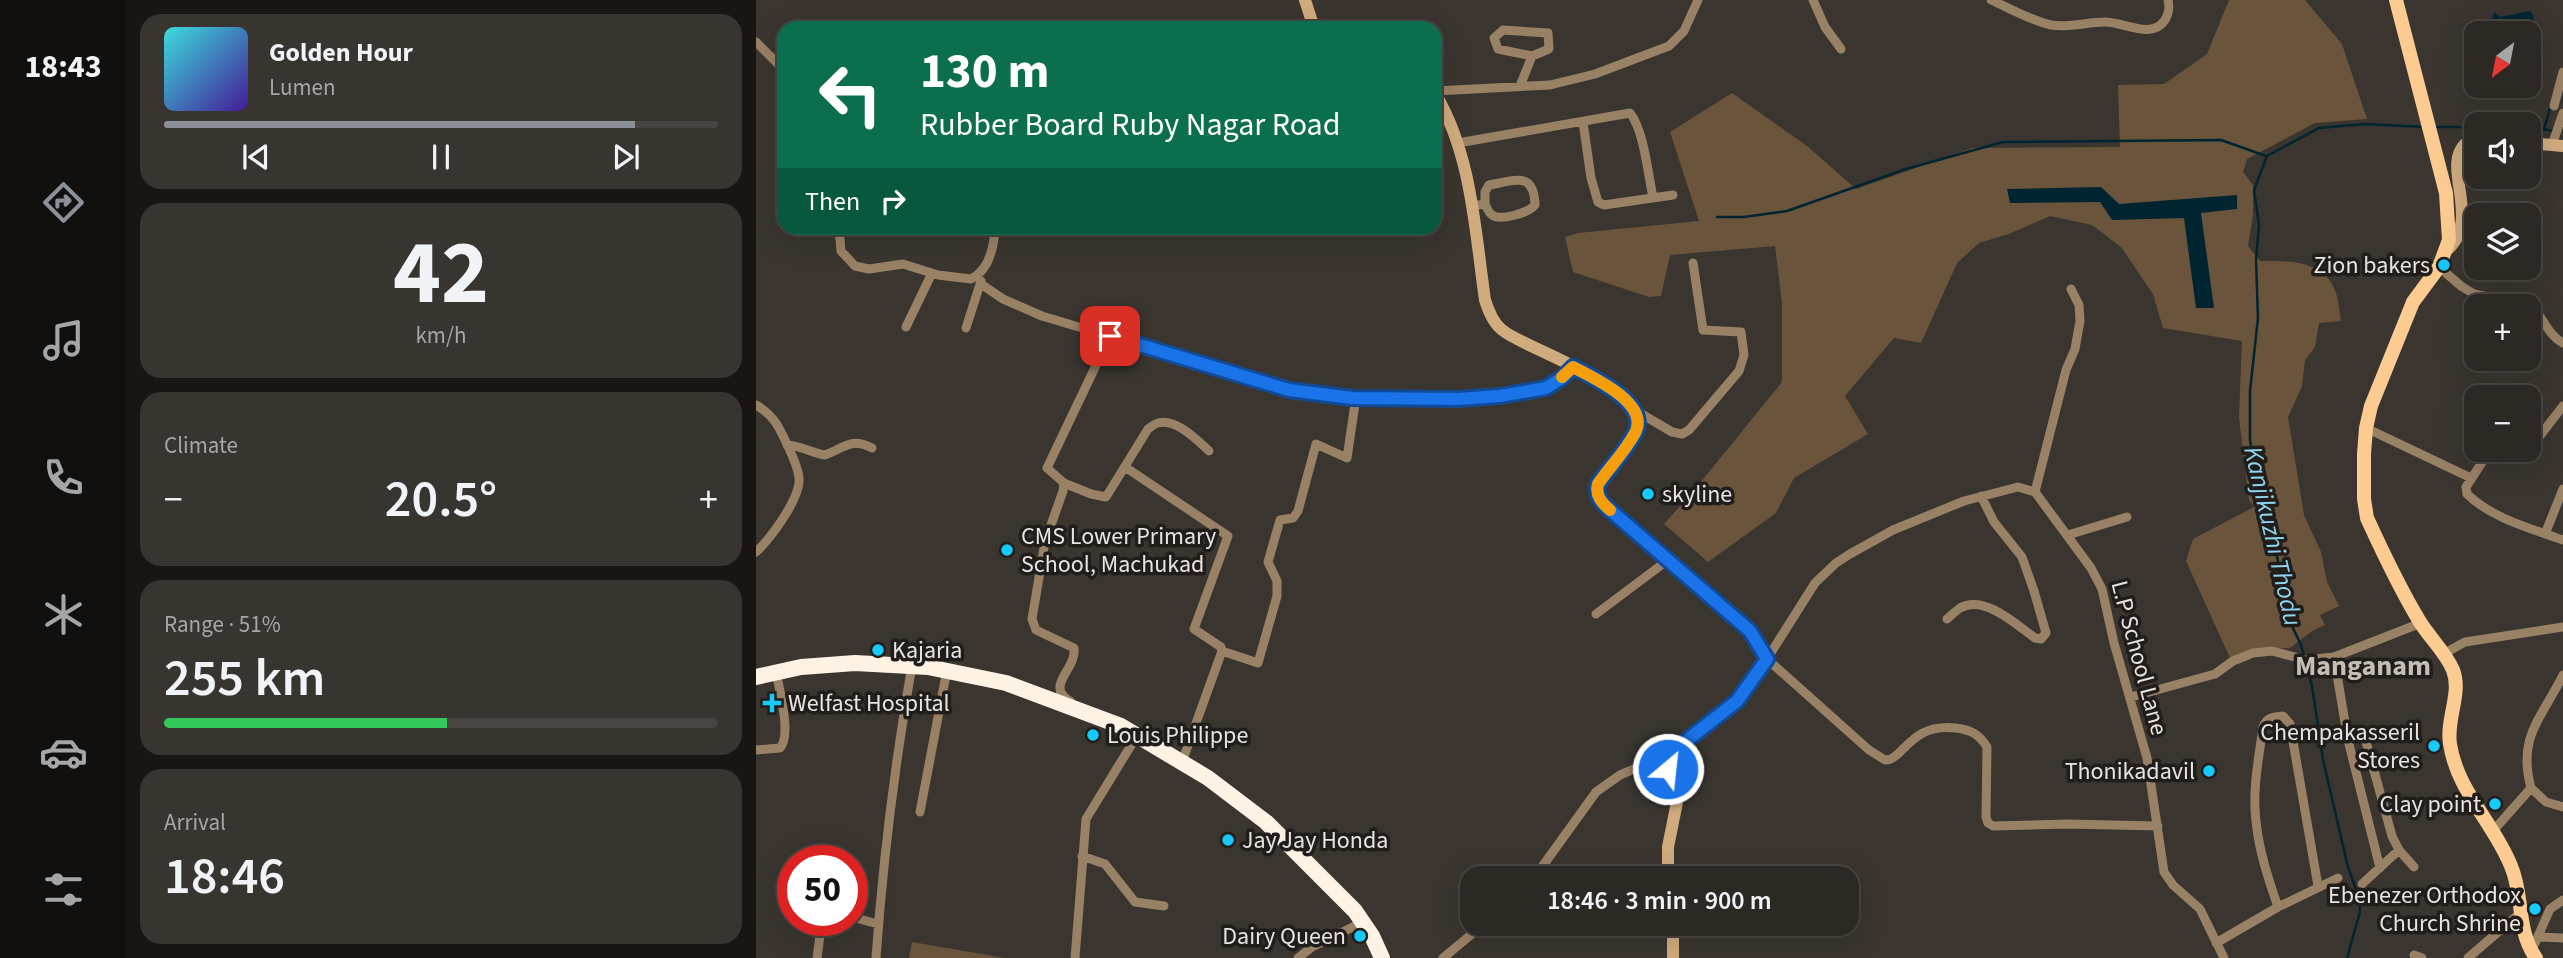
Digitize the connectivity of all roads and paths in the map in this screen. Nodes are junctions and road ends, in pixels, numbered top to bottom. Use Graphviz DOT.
graph roads {
  1 [pos="1305,0"];
  2 [pos="1698,0"];
  3 [pos="1813,0"];
  4 [pos="1991,0"];
  5 [pos="2168,0"];
  6 [pos="2396,0"];
  7 [pos="1312,21"];
  8 [pos="756,43"];
  9 [pos="1840,49"];
  10 [pos="1532,56"];
  11 [pos="777,63"];
  12 [pos="2563,72"];
  13 [pos="1520,86"];
  14 [pos="1442,92"];
  15 [pos="1442,105"];
  16 [pos="2554,106"];
  17 [pos="2563,113"];
  18 [pos="1583,122"];
  19 [pos="1458,143"];
  20 [pos="2464,145"];
  21 [pos="2557,146"];
  22 [pos="1673,195"];
  23 [pos="1653,197"];
  24 [pos="1485,204"];
  25 [pos="1471,206"];
  26 [pos="840,235"];
  27 [pos="994,235"];
  28 [pos="2446,251"];
  29 [pos="1693,263"];
  30 [pos="2439,267"];
  31 [pos="982,272"];
  32 [pos="932,273"];
  33 [pos="981,284"];
  34 [pos="2071,289"];
  35 [pos="2474,294"];
  36 [pos="2541,319"];
  37 [pos="906,327"];
  38 [pos="966,328"];
  39 [pos="1110,336"];
  40 [pos="2563,343"];
  41 [pos="1573,367"];
  42 [pos="1356,397"];
  43 [pos="756,405"];
  44 [pos="2563,407"];
  45 [pos="1632,408"];
  46 [pos="2366,428"];
  47 [pos="2541,435"];
  48 [pos="787,445"];
  49 [pos="872,448"];
  50 [pos="1209,451"];
  51 [pos="2482,462"];
  52 [pos="1125,467"];
  53 [pos="2471,478"];
  54 [pos="1064,483"];
  55 [pos="2563,489"];
  56 [pos="2035,492"];
  57 [pos="1981,496"];
  58 [pos="2127,517"];
  59 [pos="2545,534"];
  60 [pos="2068,535"];
  61 [pos="2563,540"];
  62 [pos="756,552"];
  63 [pos="1668,560"];
  64 [pos="1596,614"];
  65 [pos="1947,619"];
  66 [pos="2421,623"];
  67 [pos="2563,627"];
  68 [pos="1222,651"];
  69 [pos="2443,654"];
  70 [pos="2334,657"];
  71 [pos="1767,659"];
  72 [pos="912,665"];
  73 [pos="947,670"];
  74 [pos="776,671"];
  75 [pos="2563,675"];
  76 [pos="756,677"];
  77 [pos="2131,697"];
  78 [pos="1094,715"];
  79 [pos="1138,734"];
  80 [pos="2348,740"];
  81 [pos="756,750"];
  82 [pos="1671,753"];
  83 [pos="1182,762"];
  84 [pos="2532,788"];
  85 [pos="2563,807"];
  86 [pos="920,812"];
  87 [pos="2158,825"];
  88 [pos="2493,831"];
  89 [pos="2399,850"];
  90 [pos="1083,856"];
  91 [pos="1543,866"];
  92 [pos="1668,866"];
  93 [pos="2414,867"];
  94 [pos="2381,868"];
  95 [pos="2338,878"];
  96 [pos="2361,884"];
  97 [pos="2318,886"];
  98 [pos="2563,900"];
  99 [pos="1164,906"];
  100 [pos="2278,907"];
  101 [pos="2519,914"];
  102 [pos="868,921"];
  103 [pos="1363,922"];
  104 [pos="878,924"];
  105 [pos="820,936"];
  106 [pos="1470,936"];
  107 [pos="1673,936"];
  108 [pos="2540,937"];
  109 [pos="2563,938"];
  110 [pos="2216,943"];
  111 [pos="2533,955"];
  112 [pos="817,958"];
  113 [pos="876,958"];
  114 [pos="1075,958"];
  115 [pos="1298,958"];
  116 [pos="1382,958"];
  117 [pos="1443,958"];
  118 [pos="1673,958"];
  119 [pos="2224,958"];
  120 [pos="2468,958"];
  1 -- 7 [label="main road"];
  2 -- 13 [label="street"];
  3 -- 9 [label="street"];
  4 -- 5 [label="street"];
  6 -- 28 [label="main road"];
  8 -- 11 [label="street"];
  10 -- 10 [label="street"];
  10 -- 13 [label="street"];
  12 -- 16 [label="street"];
  13 -- 14 [label="street"];
  15 -- 19 [label="main road"];
  17 -- 21 [label="street"];
  18 -- 19 [label="street"];
  18 -- 23 [label="street"];
  18 -- 23 [label="street"];
  19 -- 25 [label="main road"];
  20 -- 28 [label="main road"];
  22 -- 23 [label="street"];
  24 -- 24 [label="street"];
  24 -- 25 [label="street"];
  25 -- 41 [label="main road"];
  26 -- 32 [label="street"];
  27 -- 31 [label="street"];
  28 -- 30 [label="main road"];
  29 -- 45 [label="street"];
  30 -- 35 [label="street"];
  30 -- 46 [label="main road"];
  31 -- 32 [label="street"];
  31 -- 33 [label="street"];
  32 -- 37 [label="street"];
  33 -- 38 [label="street"];
  33 -- 39 [label="street"];
  34 -- 56 [label="street"];
  36 -- 40 [label="street"];
  39 -- 42 [label="street"];
  39 -- 54 [label="street"];
  41 -- 42 [label="street"];
  41 -- 45 [label="main road"];
  42 -- 68 [label="street"];
  43 -- 48 [label="street"];
  44 -- 47 [label="street"];
  45 -- 63 [label="main road"];
  46 -- 53 [label="street"];
  46 -- 66 [label="main road"];
  48 -- 49 [label="street"];
  48 -- 62 [label="street"];
  50 -- 52 [label="street"];
  51 -- 53 [label="street"];
  52 -- 54 [label="street"];
  52 -- 68 [label="street"];
  53 -- 59 [label="street"];
  54 -- 78 [label="street"];
  55 -- 59 [label="street"];
  56 -- 57 [label="street"];
  56 -- 60 [label="street, L.P School Lane"];
  57 -- 65 [label="street"];
  57 -- 71 [label="street"];
  58 -- 60 [label="street"];
  59 -- 61 [label="street"];
  60 -- 77 [label="street, L.P School Lane"];
  63 -- 64 [label="street"];
  63 -- 71 [label="main road"];
  66 -- 69 [label="main road"];
  66 -- 70 [label="street"];
  67 -- 69 [label="street"];
  68 -- 83 [label="street"];
  69 -- 88 [label="main road"];
  70 -- 77 [label="street"];
  70 -- 80 [label="street"];
  71 -- 82 [label="main road"];
  71 -- 87 [label="street"];
  72 -- 73 [label="highway"];
  72 -- 74 [label="highway"];
  72 -- 104 [label="street"];
  73 -- 78 [label="highway"];
  73 -- 86 [label="street"];
  74 -- 76 [label="highway"];
  74 -- 81 [label="street"];
  75 -- 84 [label="street"];
  77 -- 87 [label="street, L.P School Lane"];
  78 -- 79 [label="highway"];
  79 -- 83 [label="highway"];
  79 -- 90 [label="street"];
  80 -- 89 [label="street"];
  80 -- 94 [label="street"];
  82 -- 91 [label="street"];
  82 -- 92 [label="main road"];
  83 -- 103 [label="highway"];
  84 -- 85 [label="street"];
  84 -- 88 [label="street"];
  87 -- 110 [label="street, L.P School Lane"];
  88 -- 101 [label="main road"];
  89 -- 93 [label="street"];
  89 -- 94 [label="street"];
  90 -- 99 [label="street"];
  90 -- 114 [label="street"];
  94 -- 96 [label="street"];
  95 -- 97 [label="street"];
  97 -- 100 [label="street"];
  97 -- 100 [label="street"];
  98 -- 108 [label="street"];
  100 -- 110 [label="street"];
  101 -- 111 [label="main road"];
  101 -- 120 [label="street"];
  102 -- 104 [label="street"];
  103 -- 115 [label="street"];
  103 -- 116 [label="highway"];
  104 -- 113 [label="street"];
  105 -- 112 [label="street"];
  106 -- 117 [label="street"];
  107 -- 118 [label="main road"];
  108 -- 109 [label="street"];
  108 -- 111 [label="street"];
  110 -- 119 [label="street, L.P School Lane"];
}
